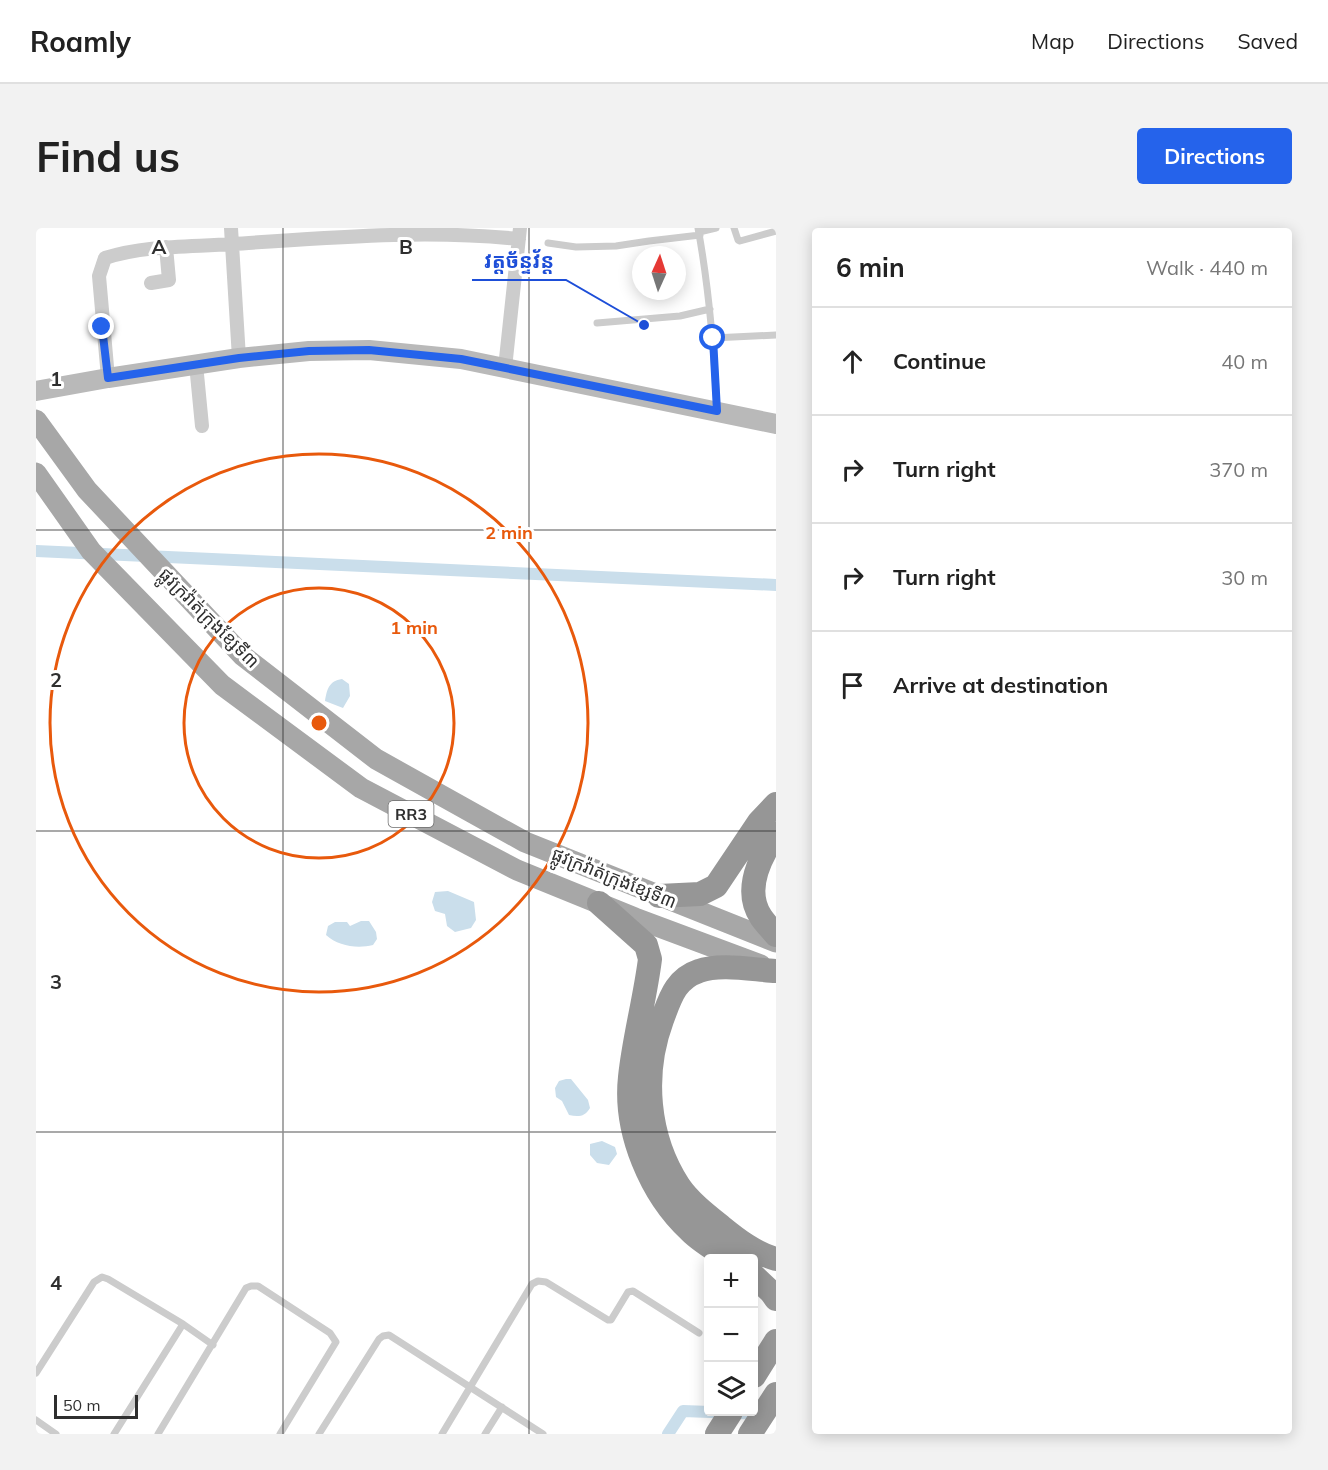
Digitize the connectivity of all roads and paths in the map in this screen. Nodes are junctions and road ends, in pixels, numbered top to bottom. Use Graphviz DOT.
graph roads {
  1 [pos="231,228"];
  2 [pos="716,228"];
  3 [pos="734,228"];
  4 [pos="776,231"];
  5 [pos="332,232"];
  6 [pos="699,232"];
  7 [pos="519,233"];
  8 [pos="548,243"];
  9 [pos="232,244"];
  10 [pos="166,247"];
  11 [pos="151,283"];
  12 [pos="710,309"];
  13 [pos="597,323"];
  14 [pos="776,334"];
  15 [pos="713,338"];
  16 [pos="239,358"];
  17 [pos="196,364"];
  18 [pos="505,368"];
  19 [pos="108,378"];
  20 [pos="36,391"];
  21 [pos="717,411"];
  22 [pos="36,420"];
  23 [pos="776,424"];
  24 [pos="202,426"];
  25 [pos="36,473"];
  26 [pos="776,804"];
  27 [pos="776,834"];
  28 [pos="659,896"];
  29 [pos="598,903"];
  30 [pos="776,935"];
  31 [pos="776,942"];
  32 [pos="776,971"];
  33 [pos="722,1254"];
  34 [pos="776,1259"];
  35 [pos="758,1280"];
  36 [pos="776,1299"];
  37 [pos="183,1324"];
  38 [pos="699,1334"];
  39 [pos="775,1339"];
  40 [pos="213,1345"];
  41 [pos="758,1368"];
  42 [pos="36,1373"];
  43 [pos="471,1387"];
  44 [pos="502,1407"];
  45 [pos="36,1420"];
  46 [pos="56,1434"];
  47 [pos="114,1434"];
  48 [pos="158,1434"];
  49 [pos="280,1434"];
  50 [pos="319,1434"];
  51 [pos="442,1434"];
  52 [pos="485,1434"];
  53 [pos="543,1434"];
  1 -- 9 [label="street"];
  2 -- 6 [label="lane"];
  3 -- 4 [label="lane"];
  5 -- 7 [label="street"];
  5 -- 9 [label="street"];
  6 -- 8 [label="lane"];
  6 -- 12 [label="lane"];
  7 -- 18 [label="street"];
  9 -- 10 [label="street"];
  9 -- 16 [label="street"];
  10 -- 11 [label="street"];
  10 -- 19 [label="street"];
  12 -- 13 [label="lane"];
  12 -- 15 [label="lane"];
  14 -- 15 [label="lane"];
  15 -- 21 [label="lane"];
  16 -- 17 [label="main road"];
  16 -- 18 [label="main road"];
  17 -- 19 [label="main road"];
  17 -- 24 [label="street"];
  18 -- 21 [label="main road"];
  19 -- 20 [label="main road"];
  21 -- 23 [label="main road"];
  22 -- 28 [label="main road, ផ្លូវក្រវ៉ាត់ក្រុងខ្សែទី៣ / RR3"];
  25 -- 29 [label="main road, ផ្លូវក្រវ៉ាត់ក្រុងខ្សែទី៣ / RR3"];
  26 -- 28 [label="highway"];
  27 -- 30 [label="highway"];
  28 -- 31 [label="main road, ផ្លូវក្រវ៉ាត់ក្រុងខ្សែទី៣ / RR3"];
  29 -- 32 [label="main road, ផ្លូវក្រវ៉ាត់ក្រុងខ្សែទី៣ / RR3"];
  29 -- 33 [label="highway"];
  32 -- 34 [label="highway"];
  35 -- 36 [label="highway"];
  37 -- 40 [label="lane"];
  37 -- 42 [label="lane"];
  37 -- 47 [label="lane"];
  38 -- 43 [label="lane"];
  39 -- 41 [label="highway"];
  40 -- 48 [label="lane"];
  40 -- 49 [label="lane"];
  43 -- 44 [label="lane"];
  43 -- 50 [label="lane"];
  43 -- 51 [label="lane"];
  44 -- 52 [label="lane"];
  44 -- 53 [label="lane"];
  45 -- 46 [label="lane"];
}
